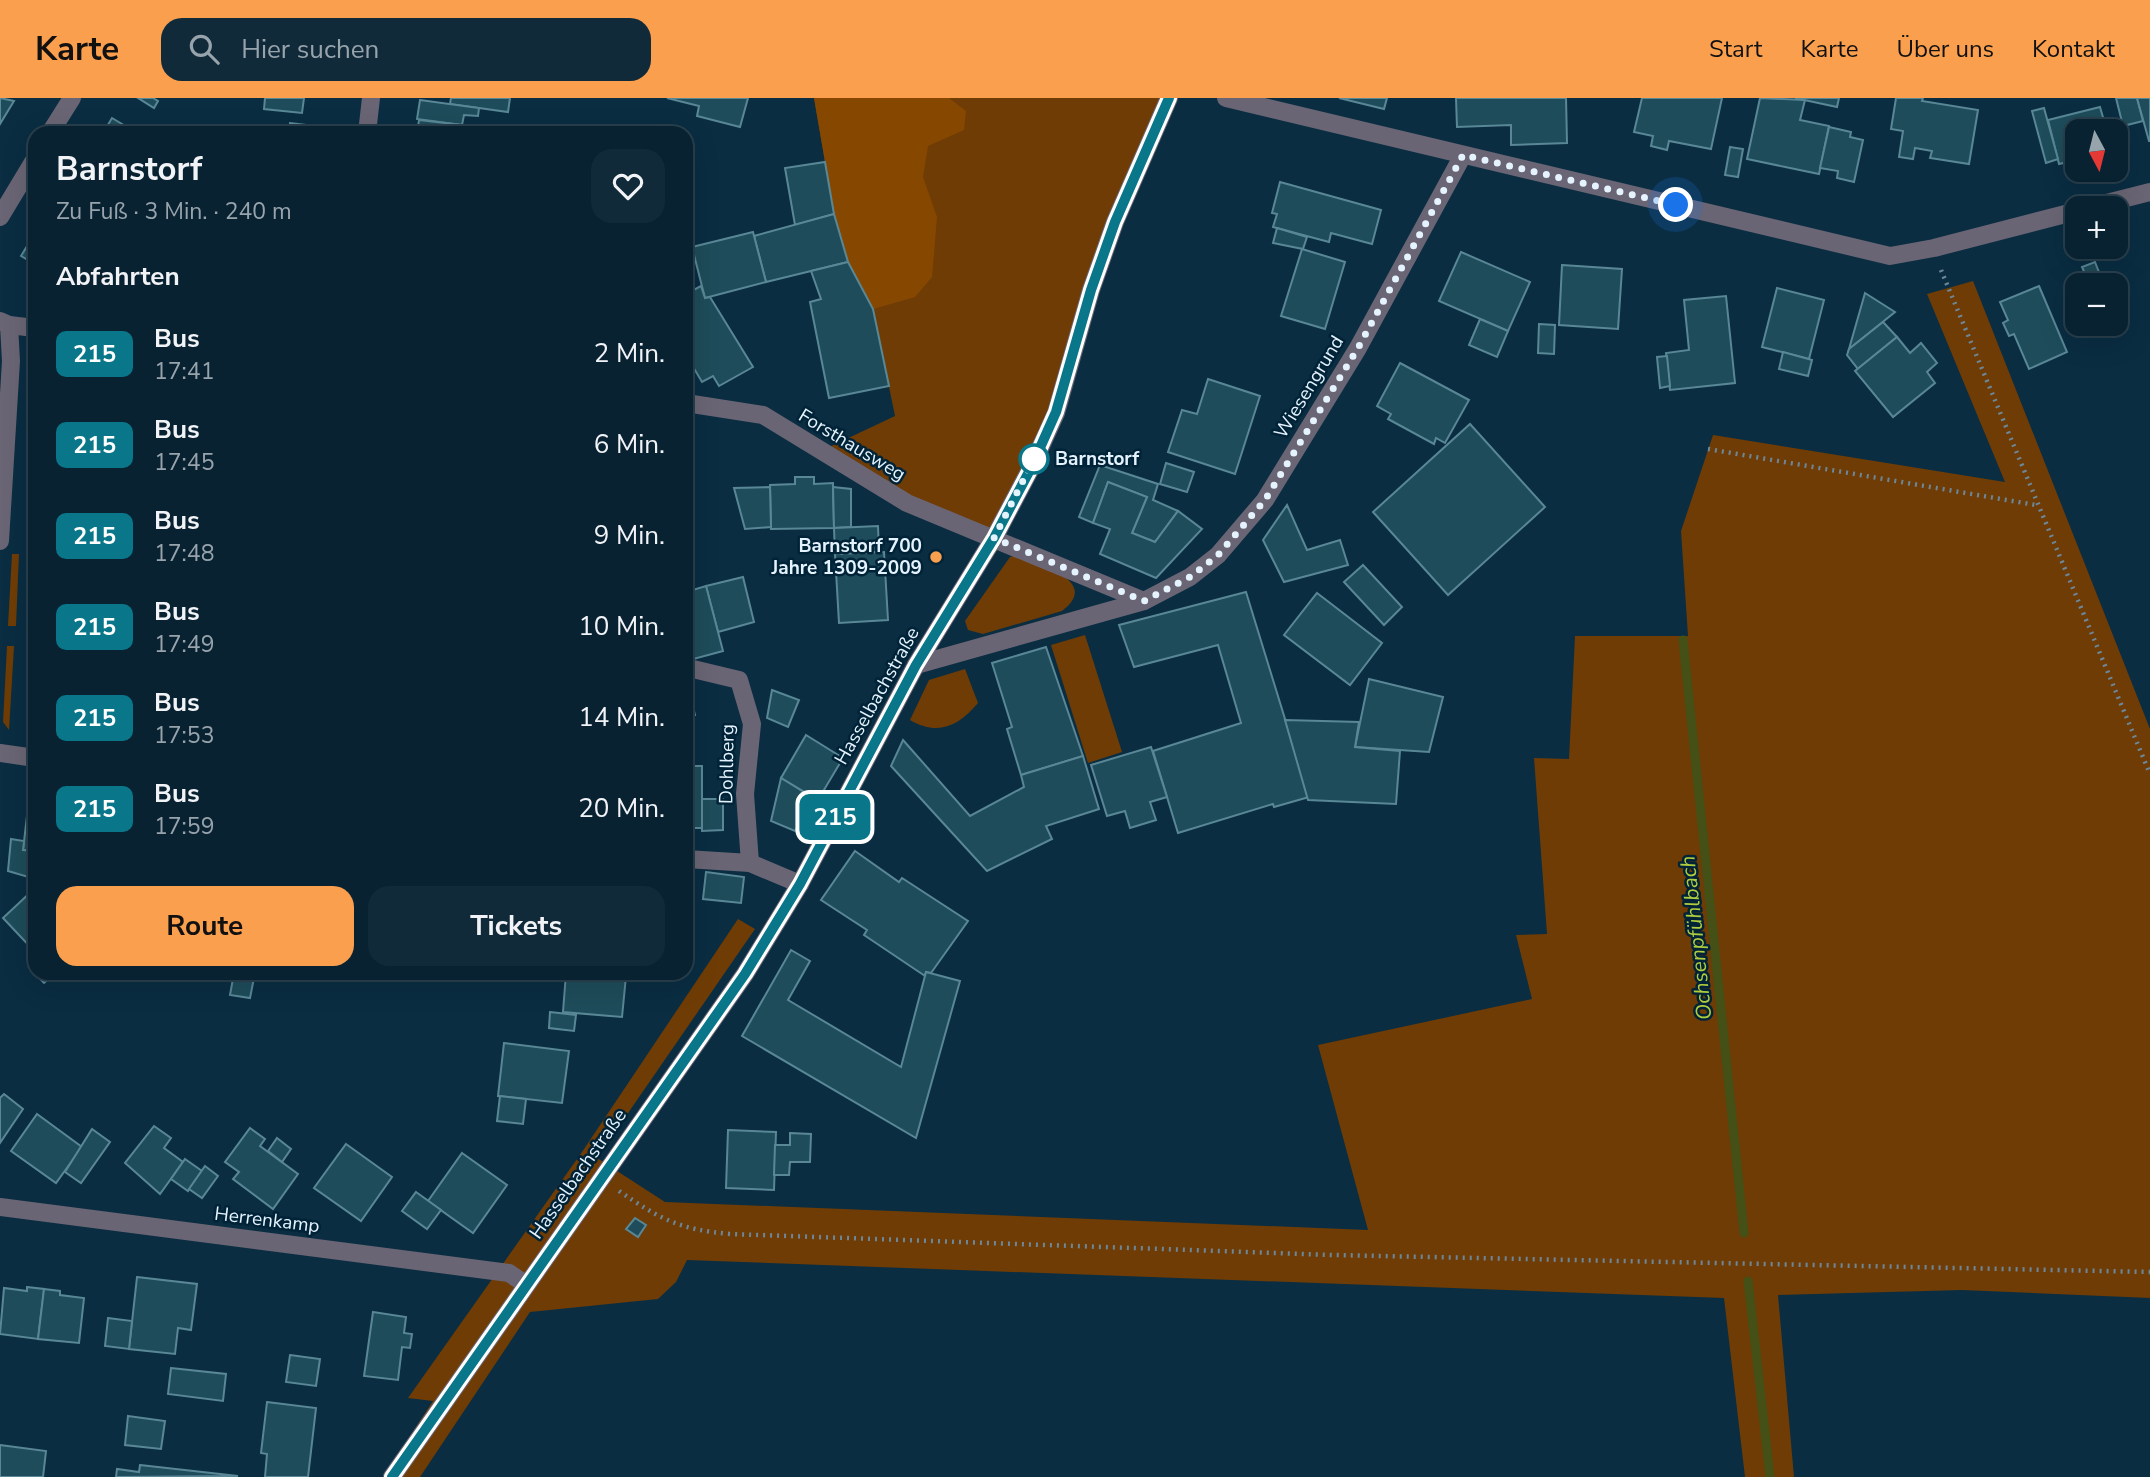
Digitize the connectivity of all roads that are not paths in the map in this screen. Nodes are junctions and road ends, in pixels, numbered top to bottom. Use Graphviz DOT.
graph roads {
  1 [pos="72,98"];
  2 [pos="371,98"];
  3 [pos="1170,98"];
  4 [pos="1226,98"];
  5 [pos="54,126"];
  6 [pos="368,126"];
  7 [pos="1463,155"];
  8 [pos="28,170"];
  9 [pos="2150,192"];
  10 [pos="2128,198"];
  11 [pos="2065,214"];
  12 [pos="0,216"];
  13 [pos="4,323"];
  14 [pos="28,327"];
  15 [pos="693,404"];
  16 [pos="994,538"];
  17 [pos="0,541"];
  18 [pos="1144,601"];
  19 [pos="916,665"];
  20 [pos="693,669"];
  21 [pos="0,754"];
  22 [pos="28,757"];
  23 [pos="693,859"];
  24 [pos="750,863"];
  25 [pos="800,884"];
  26 [pos="0,1207"];
  27 [pos="525,1284"];
  28 [pos="392,1477"];
  1 -- 5 [label="street"];
  2 -- 6 [label="street"];
  3 -- 16 [label="street, Hasselbachstraße"];
  4 -- 7 [label="street"];
  7 -- 11 [label="street"];
  7 -- 18 [label="street, Wiesengrund"];
  8 -- 12 [label="street"];
  9 -- 10 [label="street"];
  13 -- 14 [label="street"];
  13 -- 17 [label="street"];
  15 -- 16 [label="street, Forsthausweg"];
  16 -- 18 [label="street"];
  16 -- 19 [label="street, Hasselbachstraße"];
  18 -- 19 [label="street, Wiesengrund"];
  19 -- 25 [label="street, Hasselbachstraße"];
  20 -- 24 [label="street, Dohlberg"];
  21 -- 22 [label="street"];
  23 -- 24 [label="street"];
  24 -- 25 [label="street"];
  25 -- 27 [label="street, Hasselbachstraße"];
  26 -- 27 [label="street, Herrenkamp"];
  27 -- 28 [label="street, Hasselbachstraße"];
}
